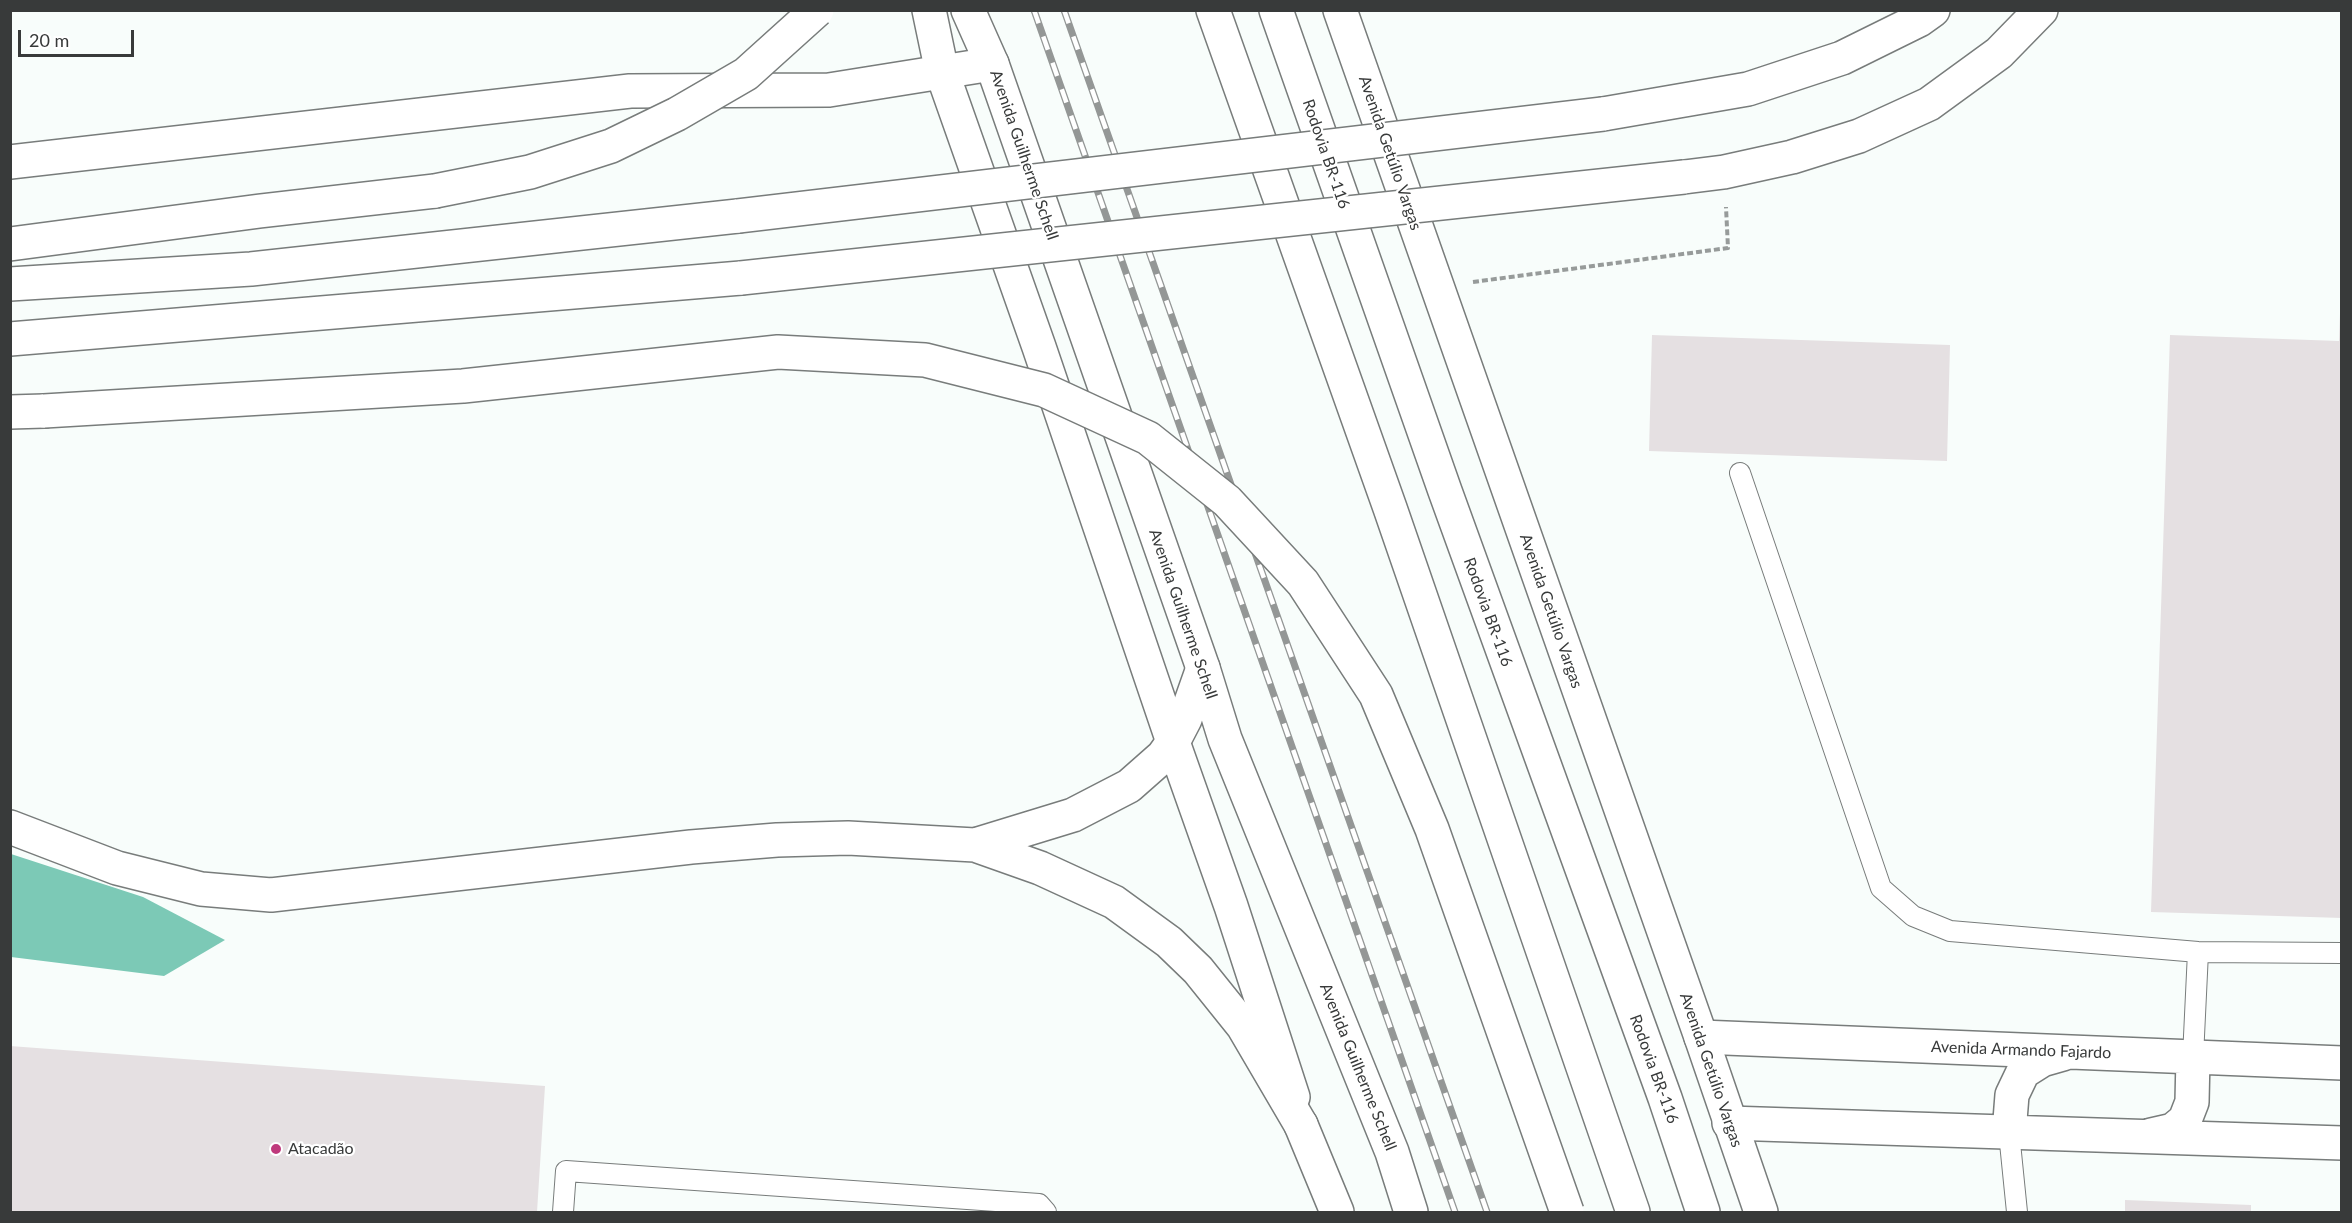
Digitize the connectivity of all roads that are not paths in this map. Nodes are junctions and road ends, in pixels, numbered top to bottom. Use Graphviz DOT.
graph roads {
  1 [pos="817,10"];
  2 [pos="929,10"];
  3 [pos="968,10"];
  4 [pos="1213,10"];
  5 [pos="1276,10"];
  6 [pos="1340,10"];
  7 [pos="1933,10"];
  8 [pos="2041,10"];
  9 [pos="992,64"];
  10 [pos="942,72"];
  11 [pos="10,162"];
  12 [pos="10,244"];
  13 [pos="10,284"];
  14 [pos="10,339"];
  15 [pos="10,412"];
  16 [pos="1740,473"];
  17 [pos="1203,668"];
  18 [pos="1173,742"];
  19 [pos="10,827"];
  20 [pos="975,845"];
  21 [pos="2198,952"];
  22 [pos="2342,953"];
  23 [pos="1701,1037"];
  24 [pos="2073,1052"];
  25 [pos="2193,1057"];
  26 [pos="2342,1063"];
  27 [pos="1729,1123"];
  28 [pos="1301,1125"];
  29 [pos="2009,1133"];
  30 [pos="2143,1137"];
  31 [pos="2342,1143"];
  32 [pos="563,1212"];
  33 [pos="1046,1212"];
  34 [pos="1337,1212"];
  35 [pos="1411,1212"];
  36 [pos="1567,1212"];
  37 [pos="1633,1212"];
  38 [pos="1703,1212"];
  39 [pos="1761,1212"];
  40 [pos="2017,1212"];
  1 -- 12 [label="main road, bridge"];
  2 -- 10 [label="main road"];
  3 -- 9 [label="main road, Avenida Guilherme Schell"];
  4 -- 37 [label="main road"];
  5 -- 38 [label="main road, Rodovia BR-116"];
  6 -- 23 [label="main road, Avenida Getúlio Vargas"];
  7 -- 13 [label="main road, bridge"];
  8 -- 14 [label="main road, bridge"];
  9 -- 10 [label="main road"];
  9 -- 17 [label="main road, Avenida Guilherme Schell"];
  10 -- 11 [label="main road"];
  10 -- 18 [label="main road"];
  15 -- 36 [label="main road, bridge"];
  16 -- 21 [label="lane"];
  17 -- 18 [label="main road"];
  17 -- 35 [label="main road, Avenida Guilherme Schell"];
  18 -- 20 [label="main road"];
  18 -- 28 [label="main road"];
  19 -- 20 [label="main road"];
  20 -- 28 [label="main road"];
  21 -- 22 [label="lane"];
  21 -- 25 [label="lane"];
  23 -- 24 [label="main road, Avenida Armando Fajardo"];
  23 -- 27 [label="main road, Avenida Getúlio Vargas"];
  24 -- 25 [label="main road, Avenida Armando Fajardo"];
  24 -- 29 [label="main road"];
  25 -- 26 [label="main road, Avenida Armando Fajardo"];
  25 -- 30 [label="main road"];
  27 -- 29 [label="main road"];
  27 -- 39 [label="main road, Avenida Getúlio Vargas"];
  28 -- 34 [label="main road"];
  29 -- 30 [label="main road"];
  29 -- 40 [label="lane"];
  30 -- 31 [label="main road"];
  32 -- 33 [label="lane"];
}
